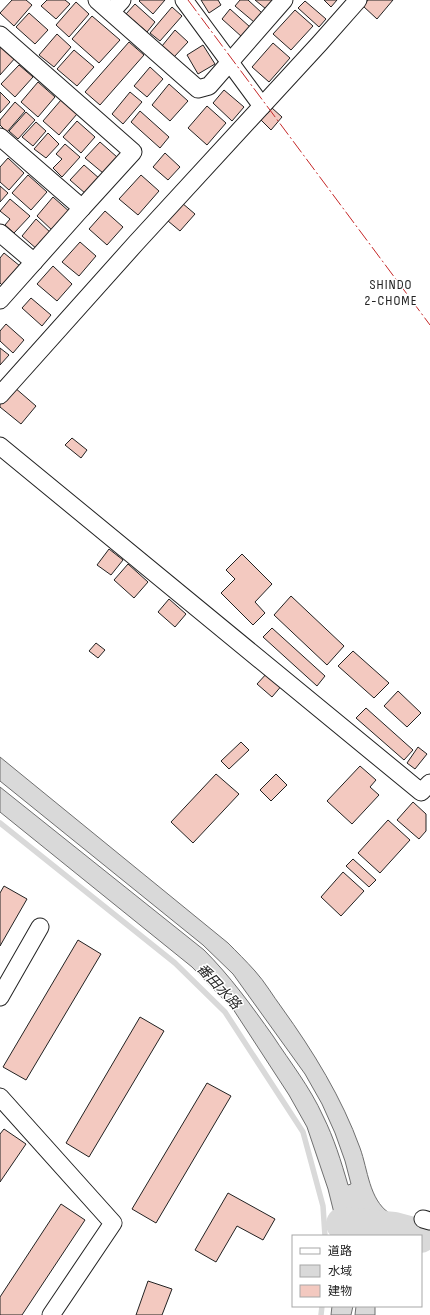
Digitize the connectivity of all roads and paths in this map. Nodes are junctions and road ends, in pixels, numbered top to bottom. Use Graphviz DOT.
graph roads {
  1 [pos="97,0"];
  2 [pos="184,0"];
  3 [pos="284,0"];
  4 [pos="358,0"];
  5 [pos="117,6"];
  6 [pos="0,35"];
  7 [pos="230,61"];
  8 [pos="262,106"];
  9 [pos="0,136"];
  10 [pos="82,208"];
  11 [pos="0,233"];
  12 [pos="34,262"];
  13 [pos="0,300"];
  14 [pos="0,395"];
  15 [pos="0,446"];
  16 [pos="430,783"];
  17 [pos="40,927"];
  18 [pos="0,997"];
  19 [pos="0,1097"];
  20 [pos="51,1315"];
  1 -- 5 [label="street"];
  2 -- 7 [label="street"];
  3 -- 7 [label="street"];
  4 -- 8 [label="street"];
  5 -- 7 [label="street"];
  6 -- 10 [label="street"];
  7 -- 8 [label="street"];
  8 -- 14 [label="street"];
  9 -- 10 [label="street"];
  10 -- 12 [label="street"];
  11 -- 12 [label="street"];
  12 -- 13 [label="street"];
  15 -- 16 [label="street"];
  17 -- 18 [label="street"];
  19 -- 20 [label="street"];
}
